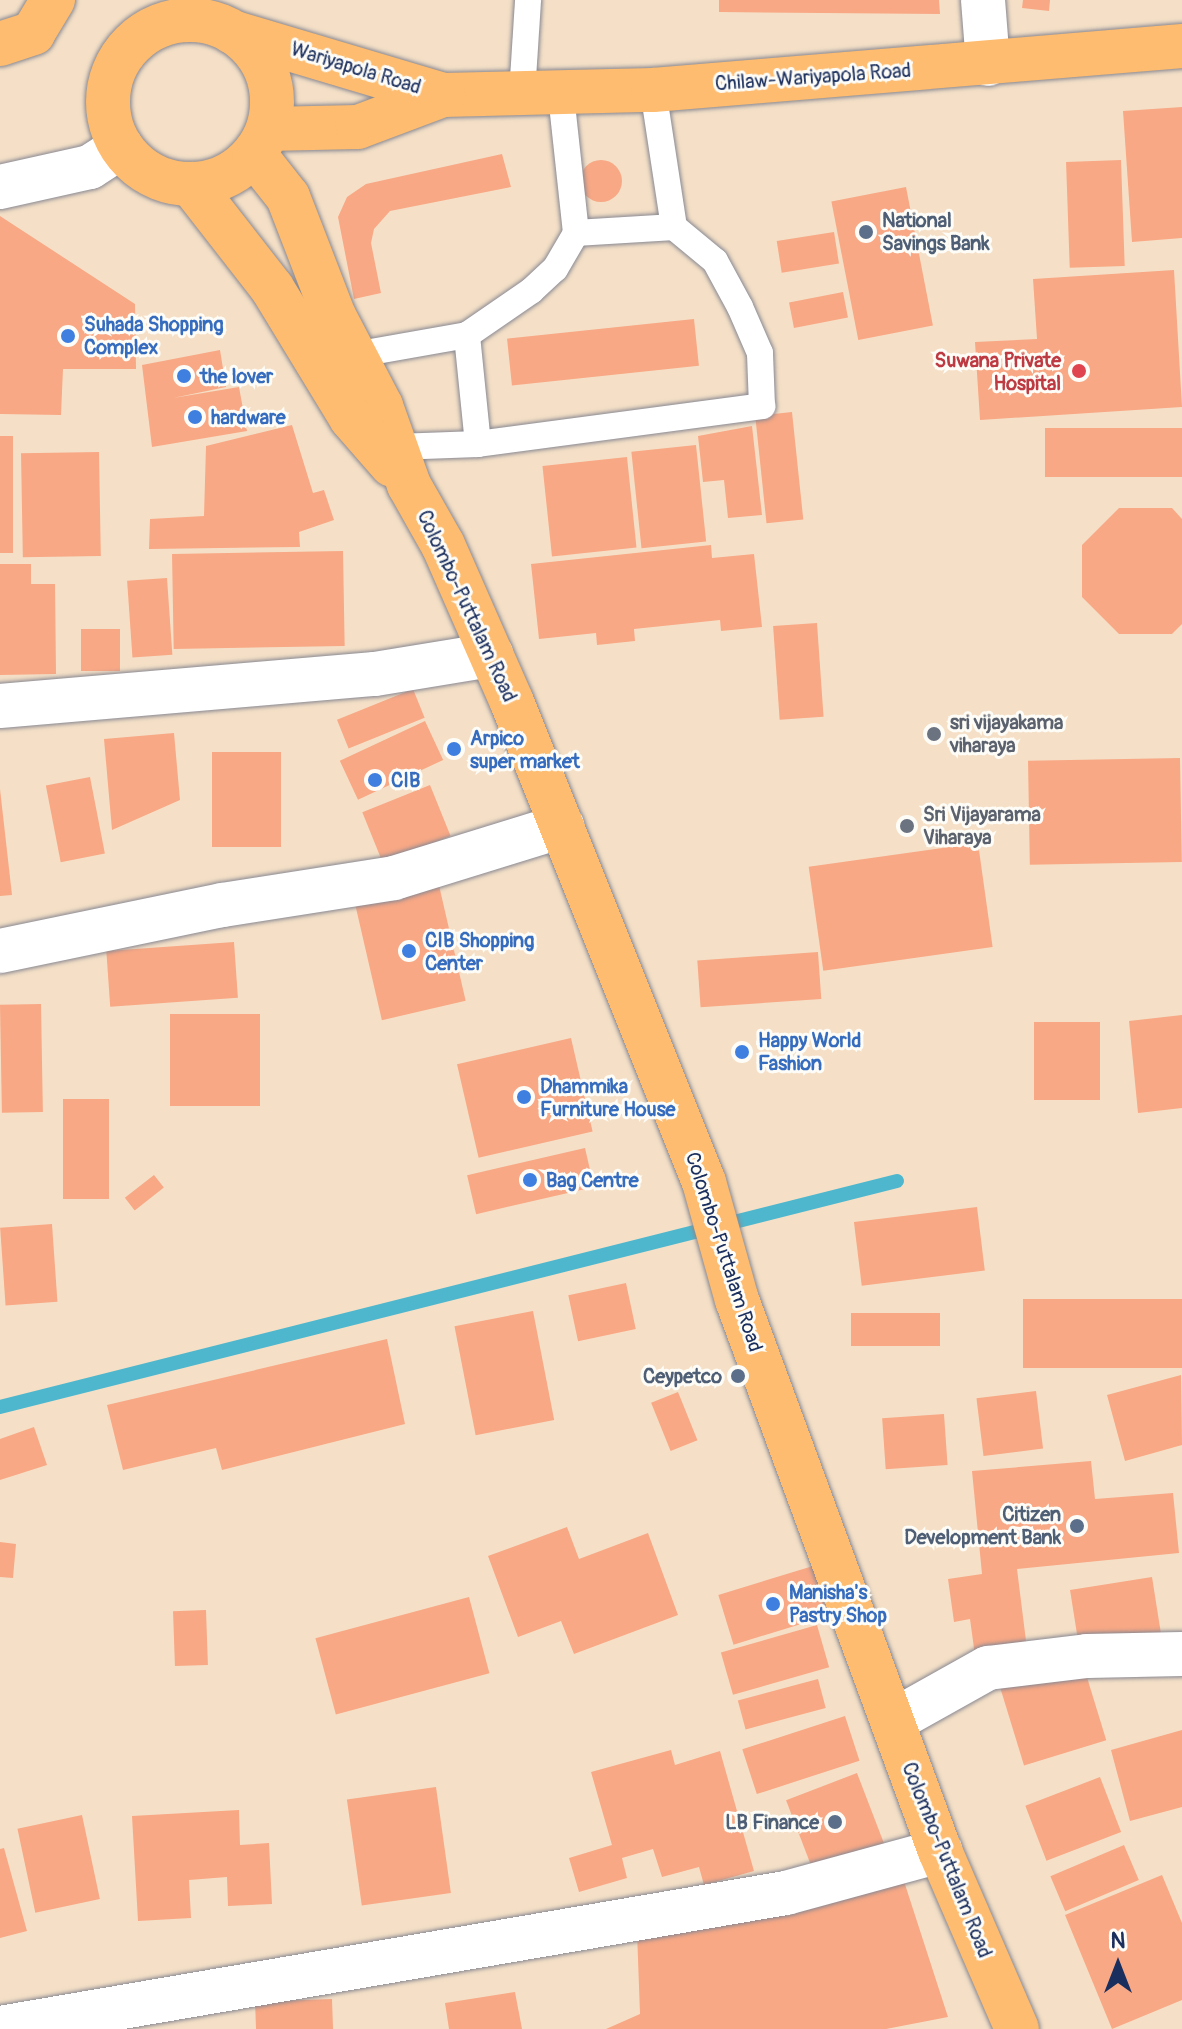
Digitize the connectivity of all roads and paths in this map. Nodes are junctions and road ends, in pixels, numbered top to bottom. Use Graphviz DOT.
graph roads {
  1 [pos="53,0"];
  2 [pos="528,0"];
  3 [pos="983,0"];
  4 [pos="156,12"];
  5 [pos="232,32"];
  6 [pos="0,44"];
  7 [pos="1182,46"];
  8 [pos="988,64"];
  9 [pos="653,90"];
  10 [pos="542,94"];
  11 [pos="443,95"];
  12 [pos="261,142"];
  13 [pos="121,147"];
  14 [pos="191,184"];
  15 [pos="0,187"];
  16 [pos="674,227"];
  17 [pos="576,233"];
  18 [pos="467,335"];
  19 [pos="354,355"];
  20 [pos="478,444"];
  21 [pos="403,466"];
  22 [pos="491,655"];
  23 [pos="0,706"];
  24 [pos="562,826"];
  25 [pos="0,951"];
  26 [pos="1182,1654"];
  27 [pos="893,1721"];
  28 [pos="940,1851"];
  29 [pos="0,2028"];
  30 [pos="1017,2029"];
  1 -- 6 [label="main road"];
  2 -- 10 [label="lane"];
  3 -- 8 [label="street"];
  4 -- 5 [label="main road"];
  4 -- 13 [label="main road"];
  5 -- 11 [label="main road, Wariyapola Road"];
  5 -- 12 [label="main road"];
  7 -- 8 [label="main road, Chilaw-Wariyapola Road"];
  8 -- 9 [label="main road, Chilaw-Wariyapola Road"];
  9 -- 10 [label="main road, Chilaw-Wariyapola Road"];
  9 -- 16 [label="lane"];
  10 -- 11 [label="main road, Chilaw-Wariyapola Road"];
  10 -- 17 [label="lane"];
  11 -- 12 [label="main road, Wariyapola Road"];
  12 -- 14 [label="main road"];
  12 -- 19 [label="main road, Colombo-Puttalam Road"];
  13 -- 14 [label="main road"];
  13 -- 15 [label="street"];
  14 -- 21 [label="main road, Colombo-Puttalam Road"];
  16 -- 17 [label="lane"];
  16 -- 20 [label="lane"];
  17 -- 18 [label="lane"];
  18 -- 19 [label="lane"];
  18 -- 20 [label="lane"];
  19 -- 21 [label="main road, Colombo-Puttalam Road"];
  20 -- 21 [label="lane"];
  21 -- 22 [label="main road, Colombo-Puttalam Road"];
  22 -- 23 [label="street"];
  22 -- 24 [label="main road, Colombo-Puttalam Road"];
  24 -- 25 [label="street"];
  24 -- 27 [label="main road, Colombo-Puttalam Road"];
  26 -- 27 [label="street"];
  27 -- 28 [label="main road, Colombo-Puttalam Road"];
  28 -- 29 [label="street"];
  28 -- 30 [label="main road, Colombo-Puttalam Road"];
}
